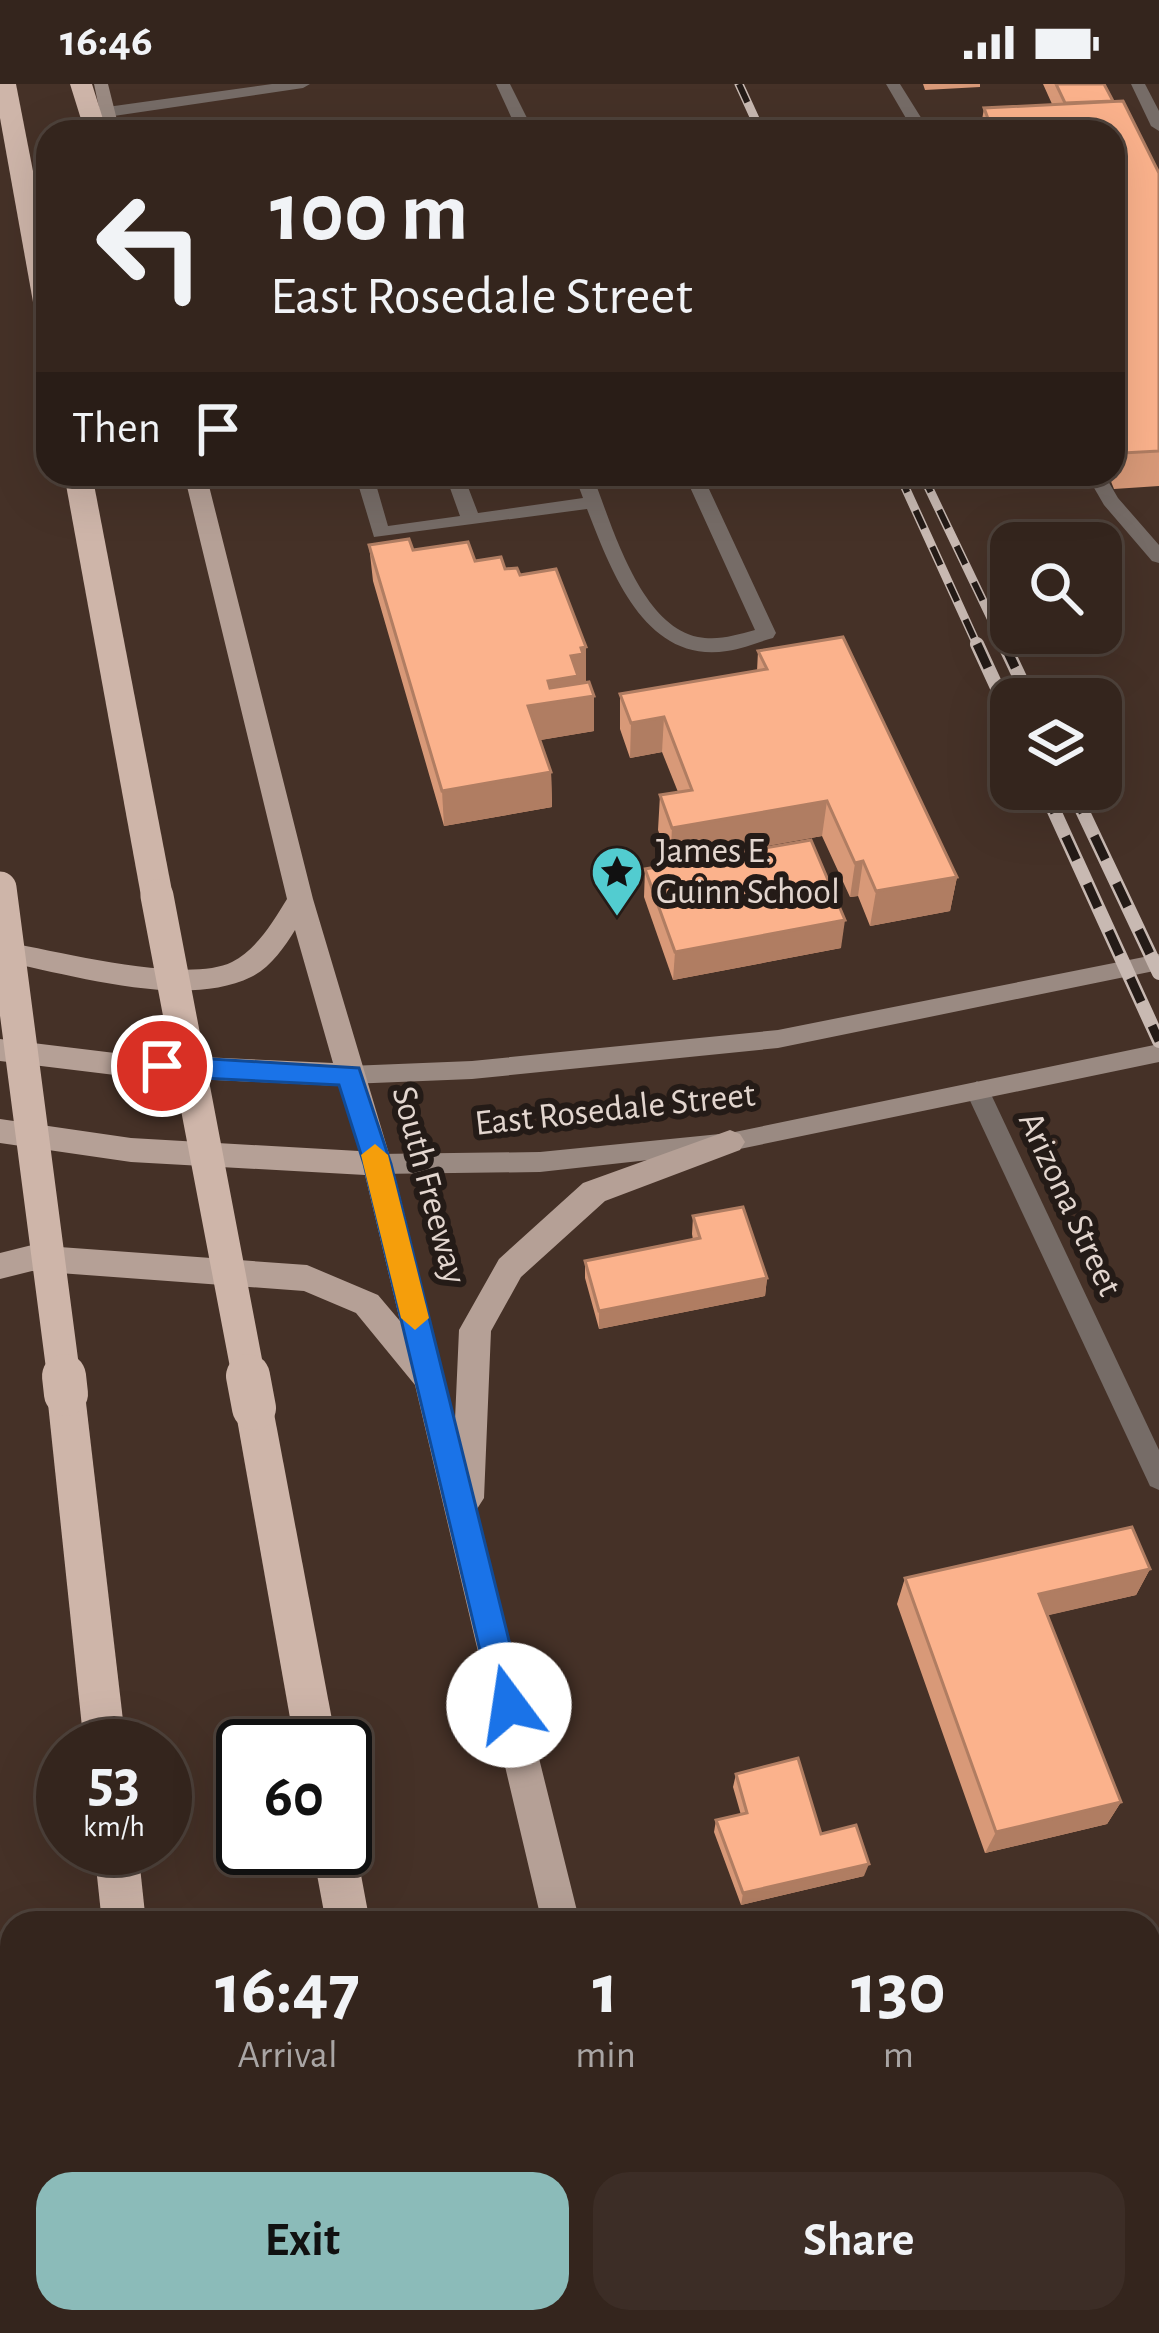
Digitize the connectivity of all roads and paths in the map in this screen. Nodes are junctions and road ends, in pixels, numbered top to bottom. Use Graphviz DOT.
graph roads {
  1 [pos="5,84"];
  2 [pos="81,84"];
  3 [pos="101,84"];
  4 [pos="303,84"];
  5 [pos="503,84"];
  6 [pos="893,84"];
  7 [pos="1138,84"];
  8 [pos="101,120"];
  9 [pos="102,120"];
  10 [pos="113,120"];
  11 [pos="520,120"];
  12 [pos="915,120"];
  13 [pos="1159,126"];
  14 [pos="36,249"];
  15 [pos="80,486"];
  16 [pos="198,486"];
  17 [pos="367,486"];
  18 [pos="458,486"];
  19 [pos="588,486"];
  20 [pos="699,486"];
  21 [pos="1102,486"];
  22 [pos="595,502"];
  23 [pos="471,520"];
  24 [pos="1159,557"];
  25 [pos="0,888"];
  26 [pos="300,899"];
  27 [pos="0,951"];
  28 [pos="1159,962"];
  29 [pos="0,1050"];
  30 [pos="1159,1053"];
  31 [pos="350,1075"];
  32 [pos="977,1090"];
  33 [pos="0,1131"];
  34 [pos="730,1142"];
  35 [pos="377,1164"];
  36 [pos="0,1266"];
  37 [pos="431,1384"];
  38 [pos="1159,1478"];
  39 [pos="467,1534"];
  40 [pos="102,1719"];
  41 [pos="311,1719"];
  42 [pos="119,1875"];
  43 [pos="339,1875"];
  44 [pos="123,1911"];
  45 [pos="346,1911"];
  46 [pos="558,1911"];
  1 -- 14 [label="highway"];
  2 -- 8 [label="highway"];
  3 -- 9 [label="main road"];
  4 -- 10 [label="street"];
  5 -- 11 [label="street"];
  6 -- 12 [label="street"];
  7 -- 13 [label="street"];
  15 -- 41 [label="highway, bridge"];
  16 -- 26 [label="main road, South Freeway"];
  17 -- 23 [label="street"];
  18 -- 23 [label="street"];
  19 -- 22 [label="street"];
  20 -- 22 [label="street"];
  21 -- 24 [label="street"];
  22 -- 23 [label="street"];
  25 -- 40 [label="highway, bridge"];
  26 -- 27 [label="main road"];
  26 -- 31 [label="main road, South Freeway"];
  28 -- 31 [label="main road, East Rosedale Street"];
  29 -- 31 [label="main road, East Rosedale Street"];
  30 -- 32 [label="main road, East Rosedale Street"];
  31 -- 35 [label="main road, South Freeway"];
  32 -- 34 [label="main road, East Rosedale Street"];
  32 -- 38 [label="street, Arizona Street"];
  33 -- 35 [label="main road, East Rosedale Street"];
  34 -- 35 [label="main road, East Rosedale Street"];
  34 -- 39 [label="main road"];
  35 -- 37 [label="main road, South Freeway"];
  36 -- 37 [label="main road"];
  37 -- 39 [label="main road, South Freeway"];
  39 -- 46 [label="main road, South Freeway"];
  42 -- 44 [label="highway"];
  43 -- 45 [label="highway"];
}
